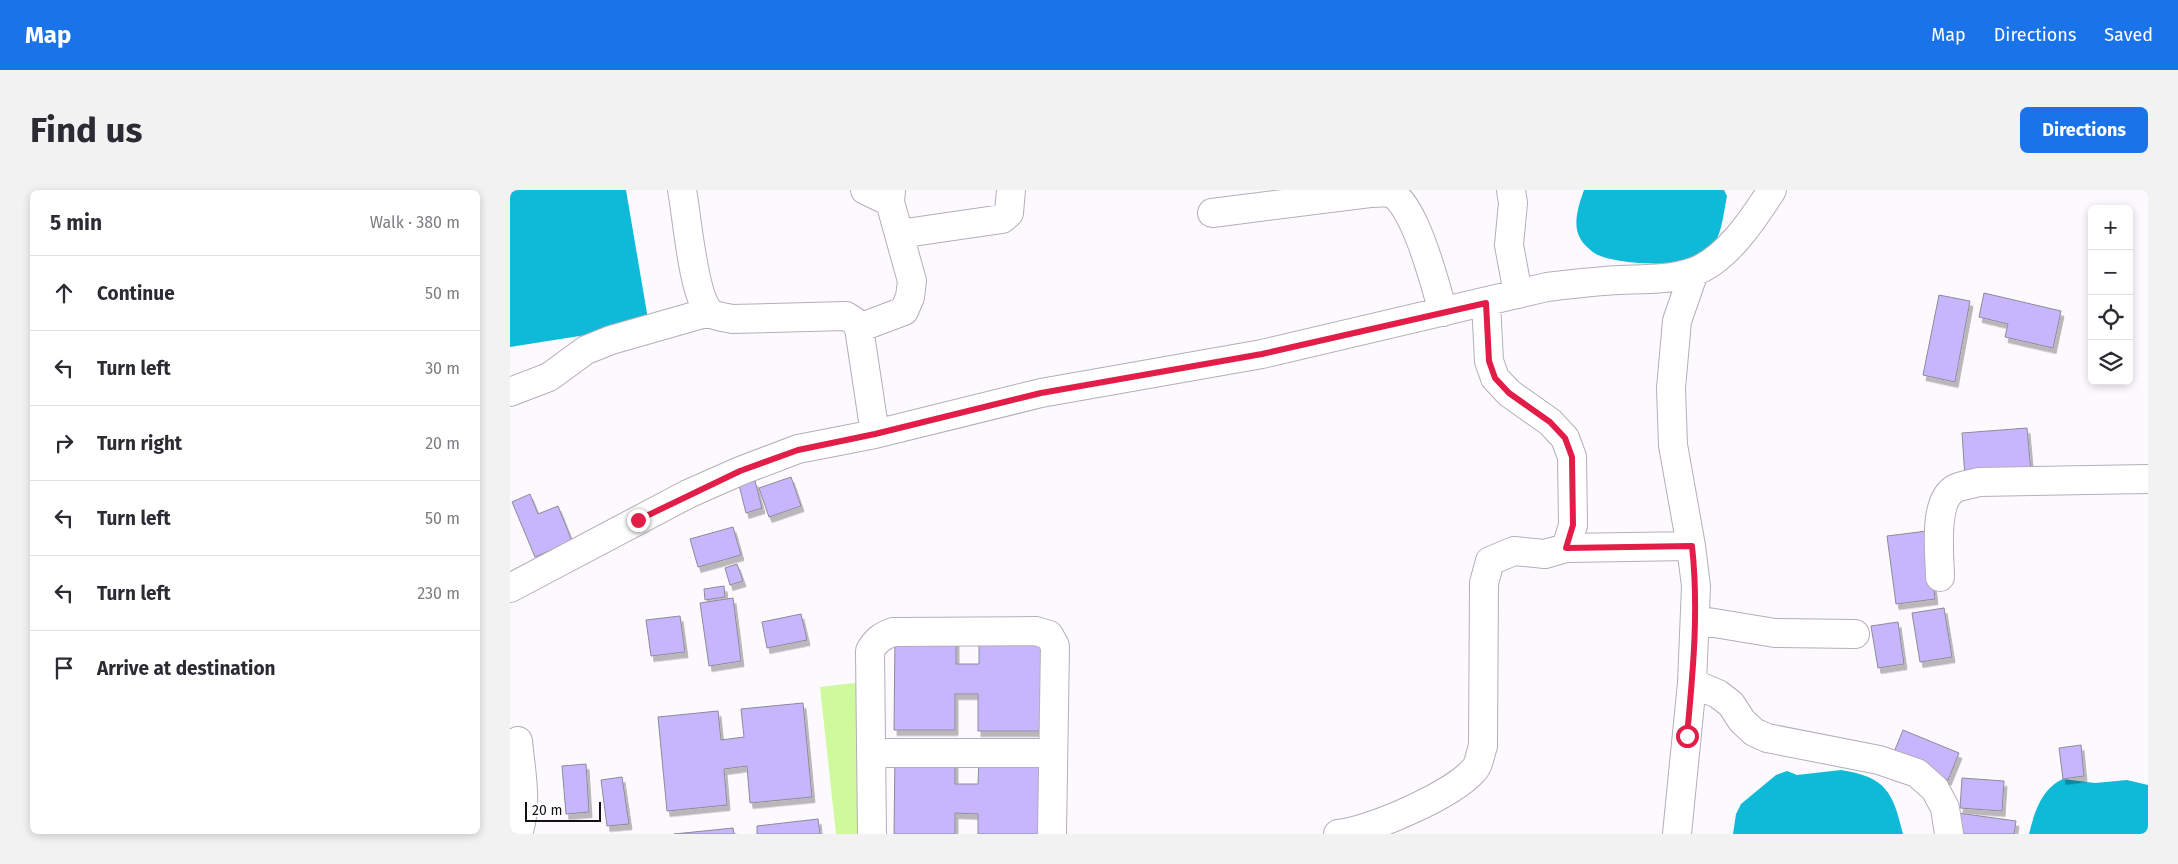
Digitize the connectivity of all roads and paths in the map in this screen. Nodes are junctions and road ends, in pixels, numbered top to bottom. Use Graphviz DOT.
graph roads {
  1 [pos="682,190"];
  2 [pos="865,190"];
  3 [pos="1011,190"];
  4 [pos="1511,190"];
  5 [pos="1772,190"];
  6 [pos="890,196"];
  7 [pos="1212,213"];
  8 [pos="899,234"];
  9 [pos="1694,272"];
  10 [pos="1518,294"];
  11 [pos="1486,303"];
  12 [pos="709,312"];
  13 [pos="1443,312"];
  14 [pos="859,328"];
  15 [pos="510,392"];
  16 [pos="875,434"];
  17 [pos="2148,479"];
  18 [pos="1692,546"];
  19 [pos="1566,548"];
  20 [pos="1940,577"];
  21 [pos="510,588"];
  22 [pos="1696,620"];
  23 [pos="1855,634"];
  24 [pos="1692,683"];
  25 [pos="518,741"];
  26 [pos="1053,752"];
  27 [pos="873,753"];
  28 [pos="518,834"];
  29 [pos="872,834"];
  30 [pos="1052,834"];
  31 [pos="1338,834"];
  32 [pos="1677,834"];
  33 [pos="1949,834"];
  1 -- 12 [label="street"];
  2 -- 6 [label="street"];
  3 -- 8 [label="street"];
  4 -- 10 [label="street"];
  5 -- 9 [label="street"];
  6 -- 8 [label="street"];
  7 -- 13 [label="street"];
  8 -- 14 [label="street"];
  9 -- 10 [label="street"];
  9 -- 18 [label="street"];
  10 -- 11 [label="street"];
  11 -- 13 [label="street"];
  11 -- 19 [label="street"];
  12 -- 14 [label="street"];
  12 -- 15 [label="street"];
  13 -- 16 [label="street"];
  14 -- 16 [label="street"];
  16 -- 21 [label="street"];
  17 -- 20 [label="street"];
  18 -- 19 [label="street"];
  18 -- 22 [label="street"];
  19 -- 31 [label="street"];
  22 -- 23 [label="street"];
  22 -- 24 [label="street"];
  24 -- 32 [label="street"];
  24 -- 33 [label="street"];
  25 -- 28 [label="street"];
  26 -- 27 [label="street"];
  26 -- 27 [label="street"];
  26 -- 30 [label="street"];
  27 -- 29 [label="street"];
}
